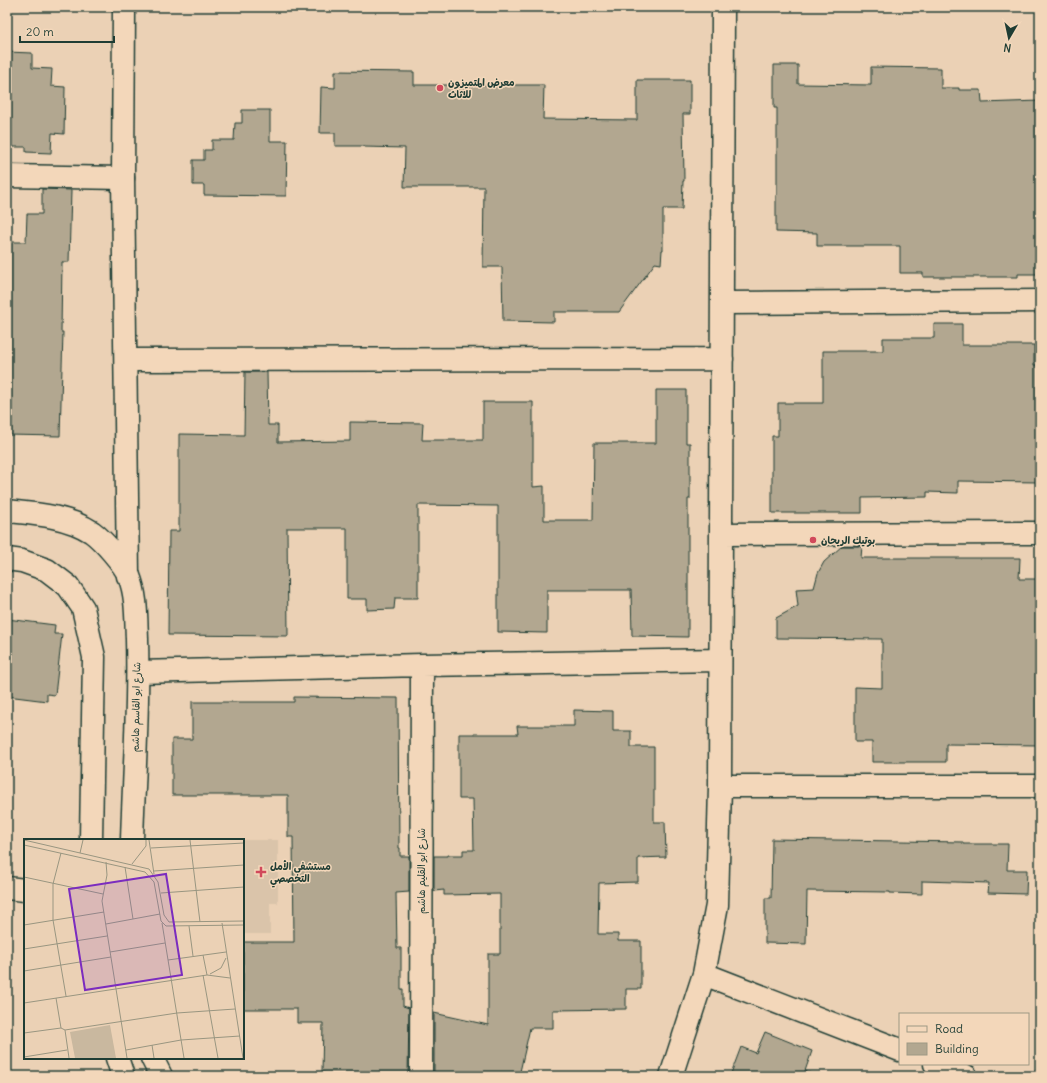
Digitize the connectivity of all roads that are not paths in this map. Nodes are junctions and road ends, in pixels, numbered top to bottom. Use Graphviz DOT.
graph roads {
  1 [pos="124,7"];
  2 [pos="723,7"];
  3 [pos="7,176"];
  4 [pos="123,178"];
  5 [pos="1040,301"];
  6 [pos="722,302"];
  7 [pos="722,359"];
  8 [pos="126,360"];
  9 [pos="7,511"];
  10 [pos="1040,533"];
  11 [pos="721,534"];
  12 [pos="7,559"];
  13 [pos="128,576"];
  14 [pos="720,660"];
  15 [pos="422,665"];
  16 [pos="138,672"];
  17 [pos="720,786"];
  18 [pos="1040,786"];
  19 [pos="91,839"];
  20 [pos="132,839"];
  21 [pos="7,888"];
  22 [pos="24,890"];
  23 [pos="704,974"];
  24 [pos="899,1050"];
  25 [pos="117,1059"];
  26 [pos="152,1059"];
  27 [pos="938,1065"];
  28 [pos="123,1076"];
  29 [pos="161,1076"];
  30 [pos="421,1076"];
  31 [pos="671,1076"];
  32 [pos="966,1076"];
  1 -- 4 [label="street"];
  2 -- 6 [label="street"];
  3 -- 4 [label="street"];
  4 -- 8 [label="street"];
  5 -- 6 [label="street"];
  6 -- 7 [label="street"];
  7 -- 8 [label="street"];
  7 -- 11 [label="street"];
  8 -- 13 [label="street"];
  9 -- 13 [label="street"];
  10 -- 11 [label="street"];
  11 -- 14 [label="street"];
  12 -- 19 [label="street"];
  13 -- 16 [label="street, شارع ابو القاسم هاشم"];
  14 -- 15 [label="street"];
  14 -- 17 [label="street"];
  15 -- 16 [label="street"];
  15 -- 30 [label="street, شارع ابو القليم هاشم"];
  16 -- 20 [label="street, شارع ابو القاسم هاشم"];
  17 -- 18 [label="street"];
  17 -- 23 [label="street"];
  21 -- 22 [label="street"];
  23 -- 24 [label="street"];
  23 -- 31 [label="street"];
  25 -- 28 [label="street"];
  26 -- 29 [label="street"];
  27 -- 32 [label="street"];
}
